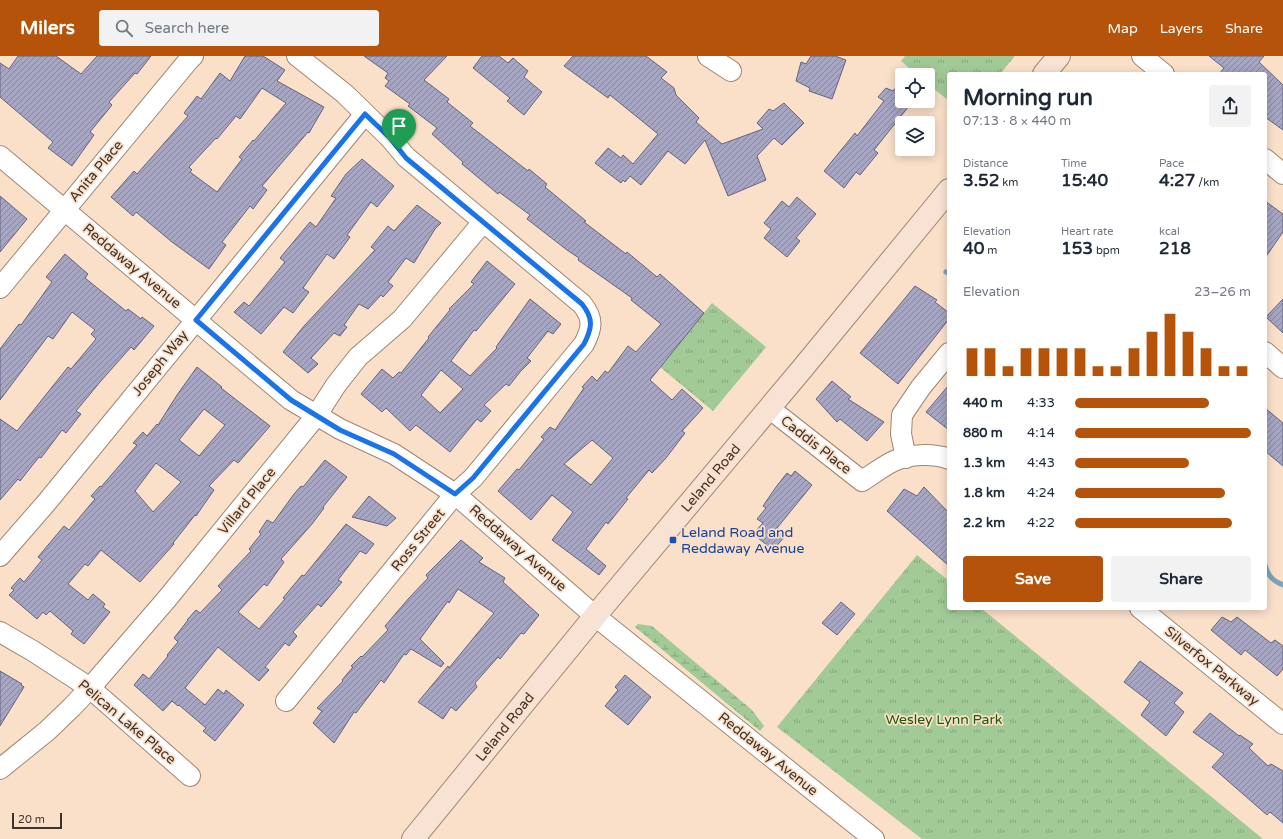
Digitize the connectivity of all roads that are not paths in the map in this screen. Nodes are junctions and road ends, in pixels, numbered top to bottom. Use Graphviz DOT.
graph roads {
  1 [pos="193,56"];
  2 [pos="297,56"];
  3 [pos="708,56"];
  4 [pos="1059,56"];
  5 [pos="1142,56"];
  6 [pos="731,71"];
  7 [pos="1046,72"];
  8 [pos="1162,72"];
  9 [pos="365,114"];
  10 [pos="0,156"];
  11 [pos="1267,161"];
  12 [pos="1283,174"];
  13 [pos="947,192"];
  14 [pos="64,209"];
  15 [pos="482,222"];
  16 [pos="0,288"];
  17 [pos="196,320"];
  18 [pos="1267,354"];
  19 [pos="947,355"];
  20 [pos="1283,368"];
  21 [pos="769,408"];
  22 [pos="316,416"];
  23 [pos="906,458"];
  24 [pos="947,458"];
  25 [pos="455,494"];
  26 [pos="0,556"];
  27 [pos="1142,610"];
  28 [pos="596,616"];
  29 [pos="0,632"];
  30 [pos="90,688"];
  31 [pos="286,701"];
  32 [pos="1283,724"];
  33 [pos="0,769"];
  34 [pos="190,776"];
  35 [pos="417,838"];
  36 [pos="874,839"];
  1 -- 14 [label="street, Anita Place"];
  2 -- 9 [label="street"];
  3 -- 6 [label="street"];
  4 -- 7 [label="street"];
  5 -- 8 [label="street"];
  9 -- 15 [label="street"];
  9 -- 17 [label="street, Joseph Way"];
  10 -- 14 [label="street, Reddaway Avenue"];
  11 -- 12 [label="street"];
  13 -- 21 [label="street, Leland Road"];
  14 -- 16 [label="street, Anita Place"];
  14 -- 17 [label="street, Reddaway Avenue"];
  15 -- 22 [label="street, Villard Place"];
  15 -- 25 [label="street, Ross Street"];
  17 -- 22 [label="street, Reddaway Avenue"];
  17 -- 26 [label="street, Joseph Way"];
  18 -- 20 [label="street"];
  19 -- 23 [label="street"];
  21 -- 23 [label="street, Caddis Place"];
  21 -- 28 [label="street, Leland Road"];
  22 -- 25 [label="street, Reddaway Avenue"];
  22 -- 30 [label="street, Villard Place"];
  23 -- 24 [label="street"];
  25 -- 28 [label="street, Reddaway Avenue"];
  25 -- 31 [label="street, Ross Street"];
  27 -- 32 [label="street, Silverfox Parkway"];
  28 -- 35 [label="street, Leland Road"];
  28 -- 36 [label="street, Reddaway Avenue"];
  29 -- 30 [label="street, Pelican Lake Place"];
  30 -- 33 [label="street, Villard Place"];
  30 -- 34 [label="street, Pelican Lake Place"];
}
